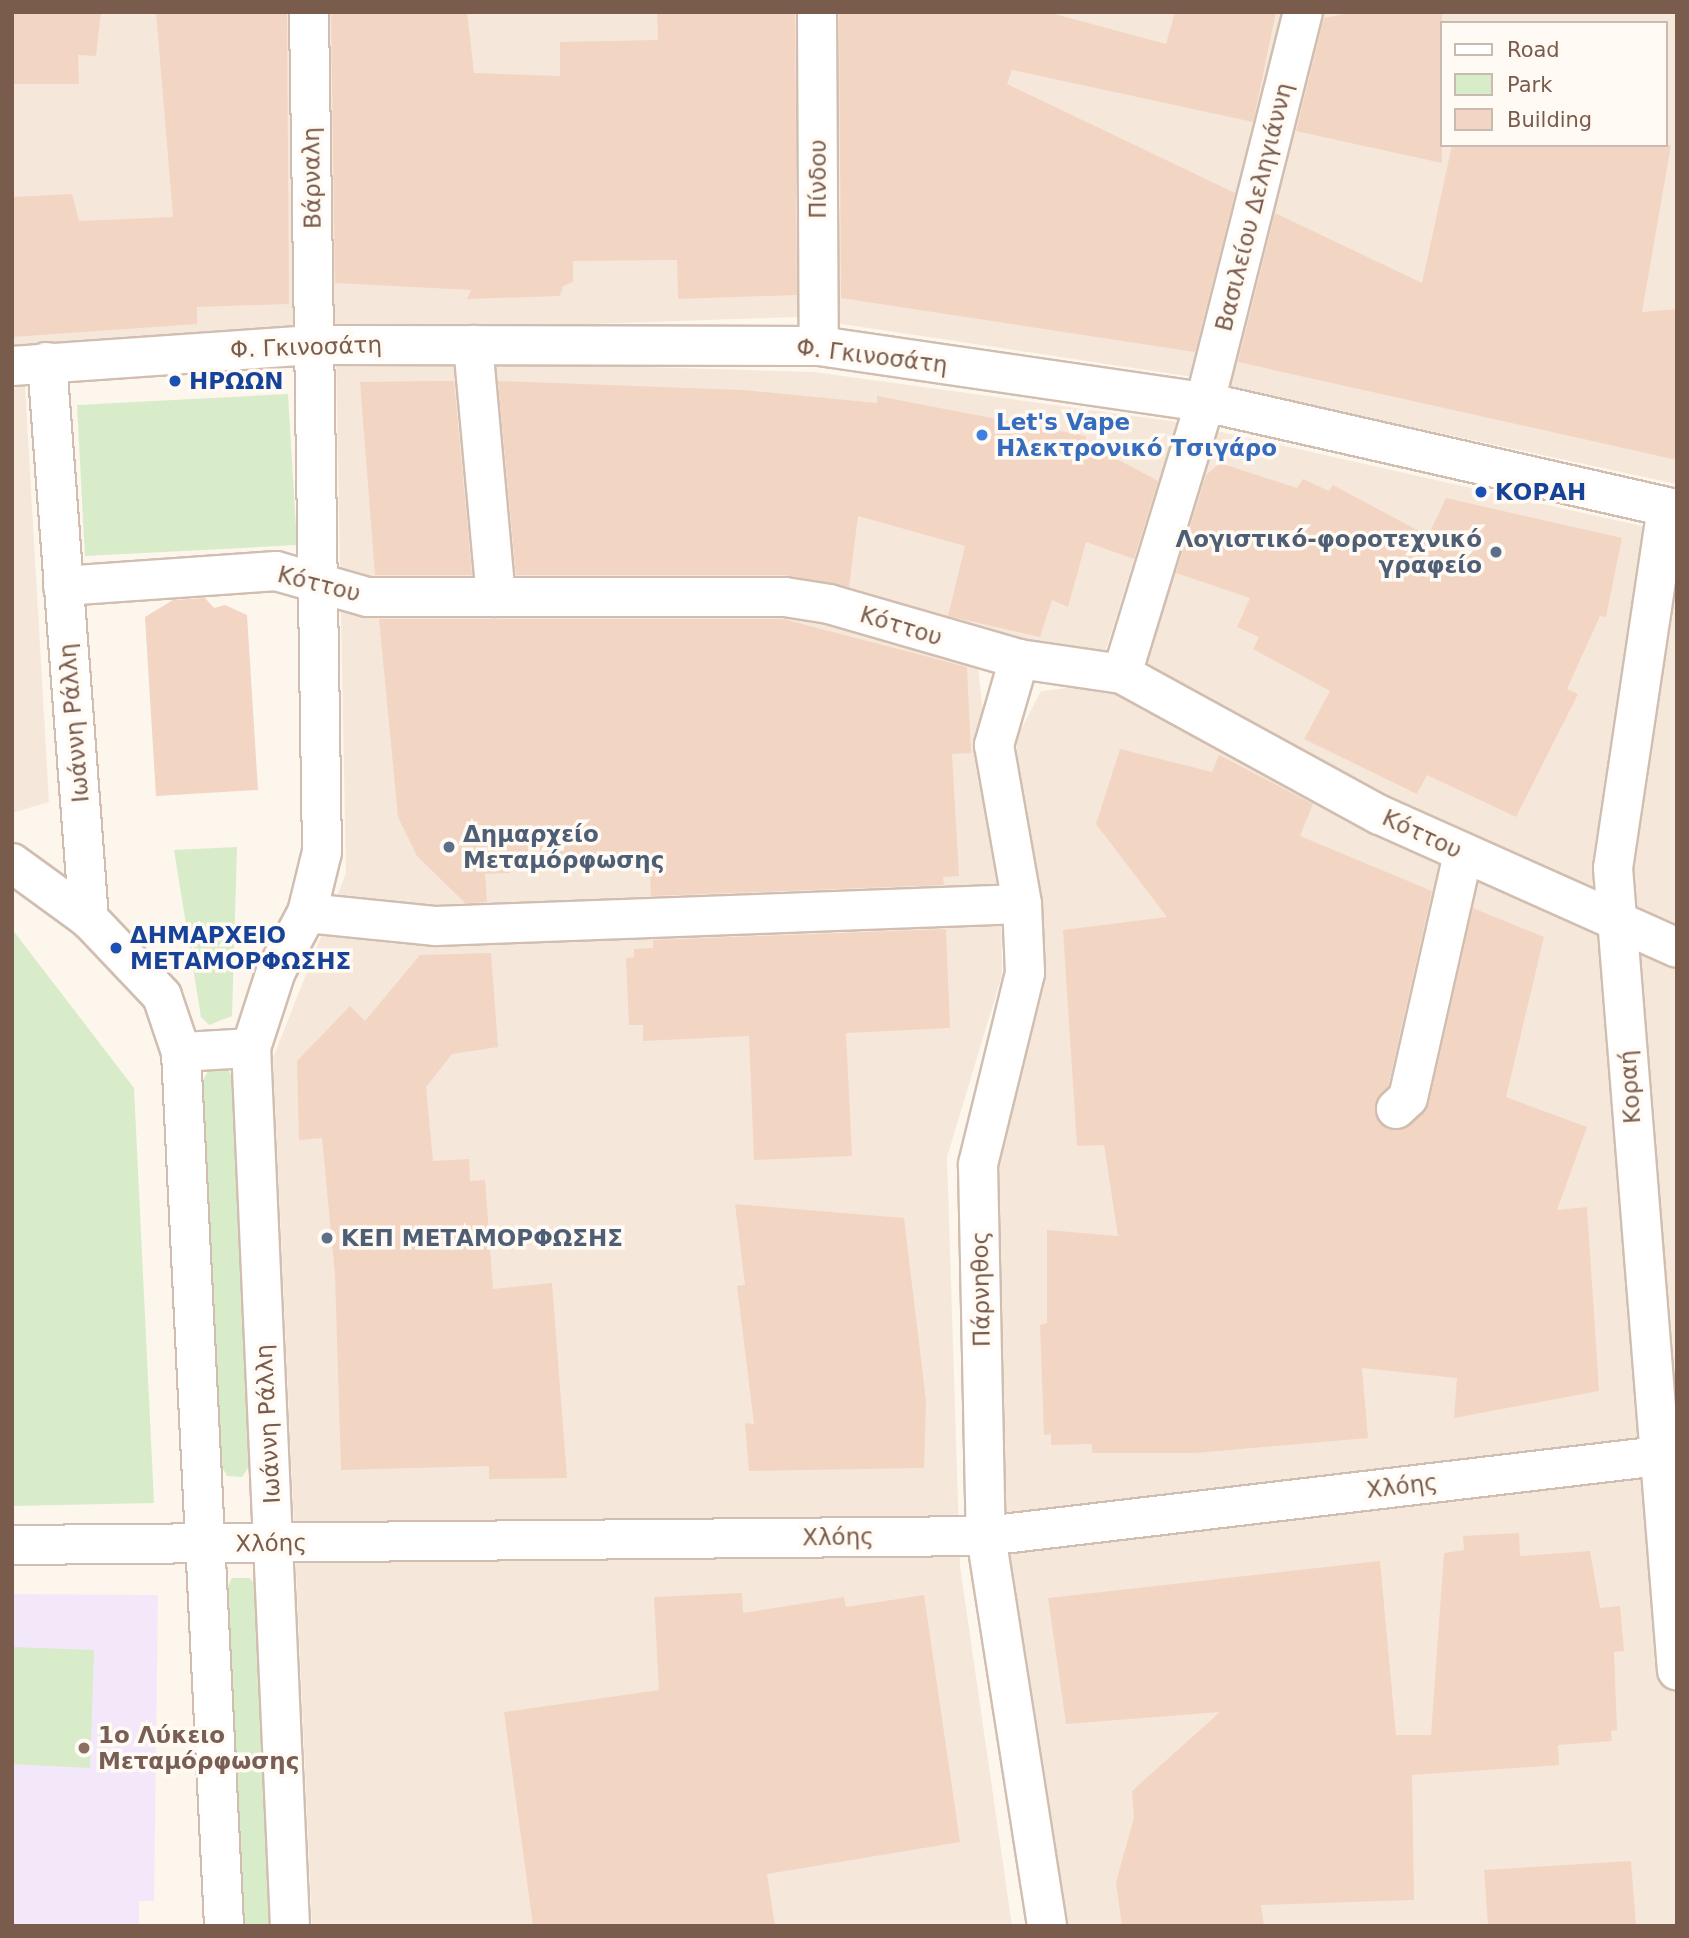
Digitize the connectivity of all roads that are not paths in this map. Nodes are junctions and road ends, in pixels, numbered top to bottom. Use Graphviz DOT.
graph roads {
  1 [pos="309,12"];
  2 [pos="817,12"];
  3 [pos="1303,12"];
  4 [pos="316,345"];
  5 [pos="473,345"];
  6 [pos="819,346"];
  7 [pos="29,364"];
  8 [pos="1205,402"];
  9 [pos="1672,508"];
  10 [pos="317,580"];
  11 [pos="63,586"];
  12 [pos="496,597"];
  13 [pos="1018,659"];
  14 [pos="1122,674"];
  15 [pos="1463,853"];
  16 [pos="12,863"];
  17 [pos="1021,904"];
  18 [pos="307,913"];
  19 [pos="89,919"];
  20 [pos="1618,922"];
  21 [pos="1677,948"];
  22 [pos="251,1048"];
  23 [pos="181,1052"];
  24 [pos="1396,1109"];
  25 [pos="1659,1456"];
  26 [pos="986,1536"];
  27 [pos="273,1543"];
  28 [pos="204,1544"];
  29 [pos="12,1545"];
  30 [pos="1677,1670"];
  31 [pos="224,1926"];
  32 [pos="290,1926"];
  33 [pos="1047,1926"];
  1 -- 4 [label="street, Βάρναλη"];
  2 -- 6 [label="street, Πίνδου"];
  3 -- 8 [label="street, Βασιλείου Δεληγιάννη"];
  4 -- 5 [label="street, Φ. Γκινοσάτη"];
  4 -- 7 [label="street, Φ. Γκινοσάτη"];
  4 -- 10 [label="street, Ιωάννη Ράλλη"];
  5 -- 6 [label="street, Φ. Γκινοσάτη"];
  5 -- 12 [label="street"];
  6 -- 8 [label="street, Φ. Γκινοσάτη"];
  7 -- 11 [label="street, Ιωάννη Ράλλη"];
  8 -- 9 [label="street, Φ. Γκινοσάτη"];
  8 -- 14 [label="street"];
  9 -- 20 [label="street, Κοραή"];
  10 -- 11 [label="street, Κόττου"];
  10 -- 12 [label="street, Κόττου"];
  10 -- 18 [label="street, Ιωάννη Ράλλη"];
  11 -- 19 [label="street, Ιωάννη Ράλλη"];
  12 -- 13 [label="street, Κόττου"];
  13 -- 14 [label="street, Κόττου"];
  13 -- 17 [label="street, Πάρνηθος"];
  14 -- 15 [label="street, Κόττου"];
  15 -- 20 [label="street, Κόττου"];
  15 -- 24 [label="street"];
  16 -- 19 [label="street"];
  17 -- 18 [label="street"];
  17 -- 26 [label="street, Πάρνηθος"];
  18 -- 22 [label="street, Ιωάννη Ράλλη"];
  19 -- 23 [label="street"];
  20 -- 21 [label="street, Κόττου"];
  20 -- 25 [label="street, Κοραή"];
  22 -- 23 [label="street"];
  22 -- 27 [label="street, Ιωάννη Ράλλη"];
  23 -- 28 [label="street"];
  25 -- 26 [label="street, Χλόης"];
  25 -- 30 [label="street, Κοραή"];
  26 -- 27 [label="street, Χλόης"];
  26 -- 33 [label="street, Πάρνηθος"];
  27 -- 28 [label="street, Χλόης"];
  27 -- 32 [label="street, Ιωάννη Ράλλη"];
  28 -- 29 [label="street, Χλόης"];
  28 -- 31 [label="street"];
}
